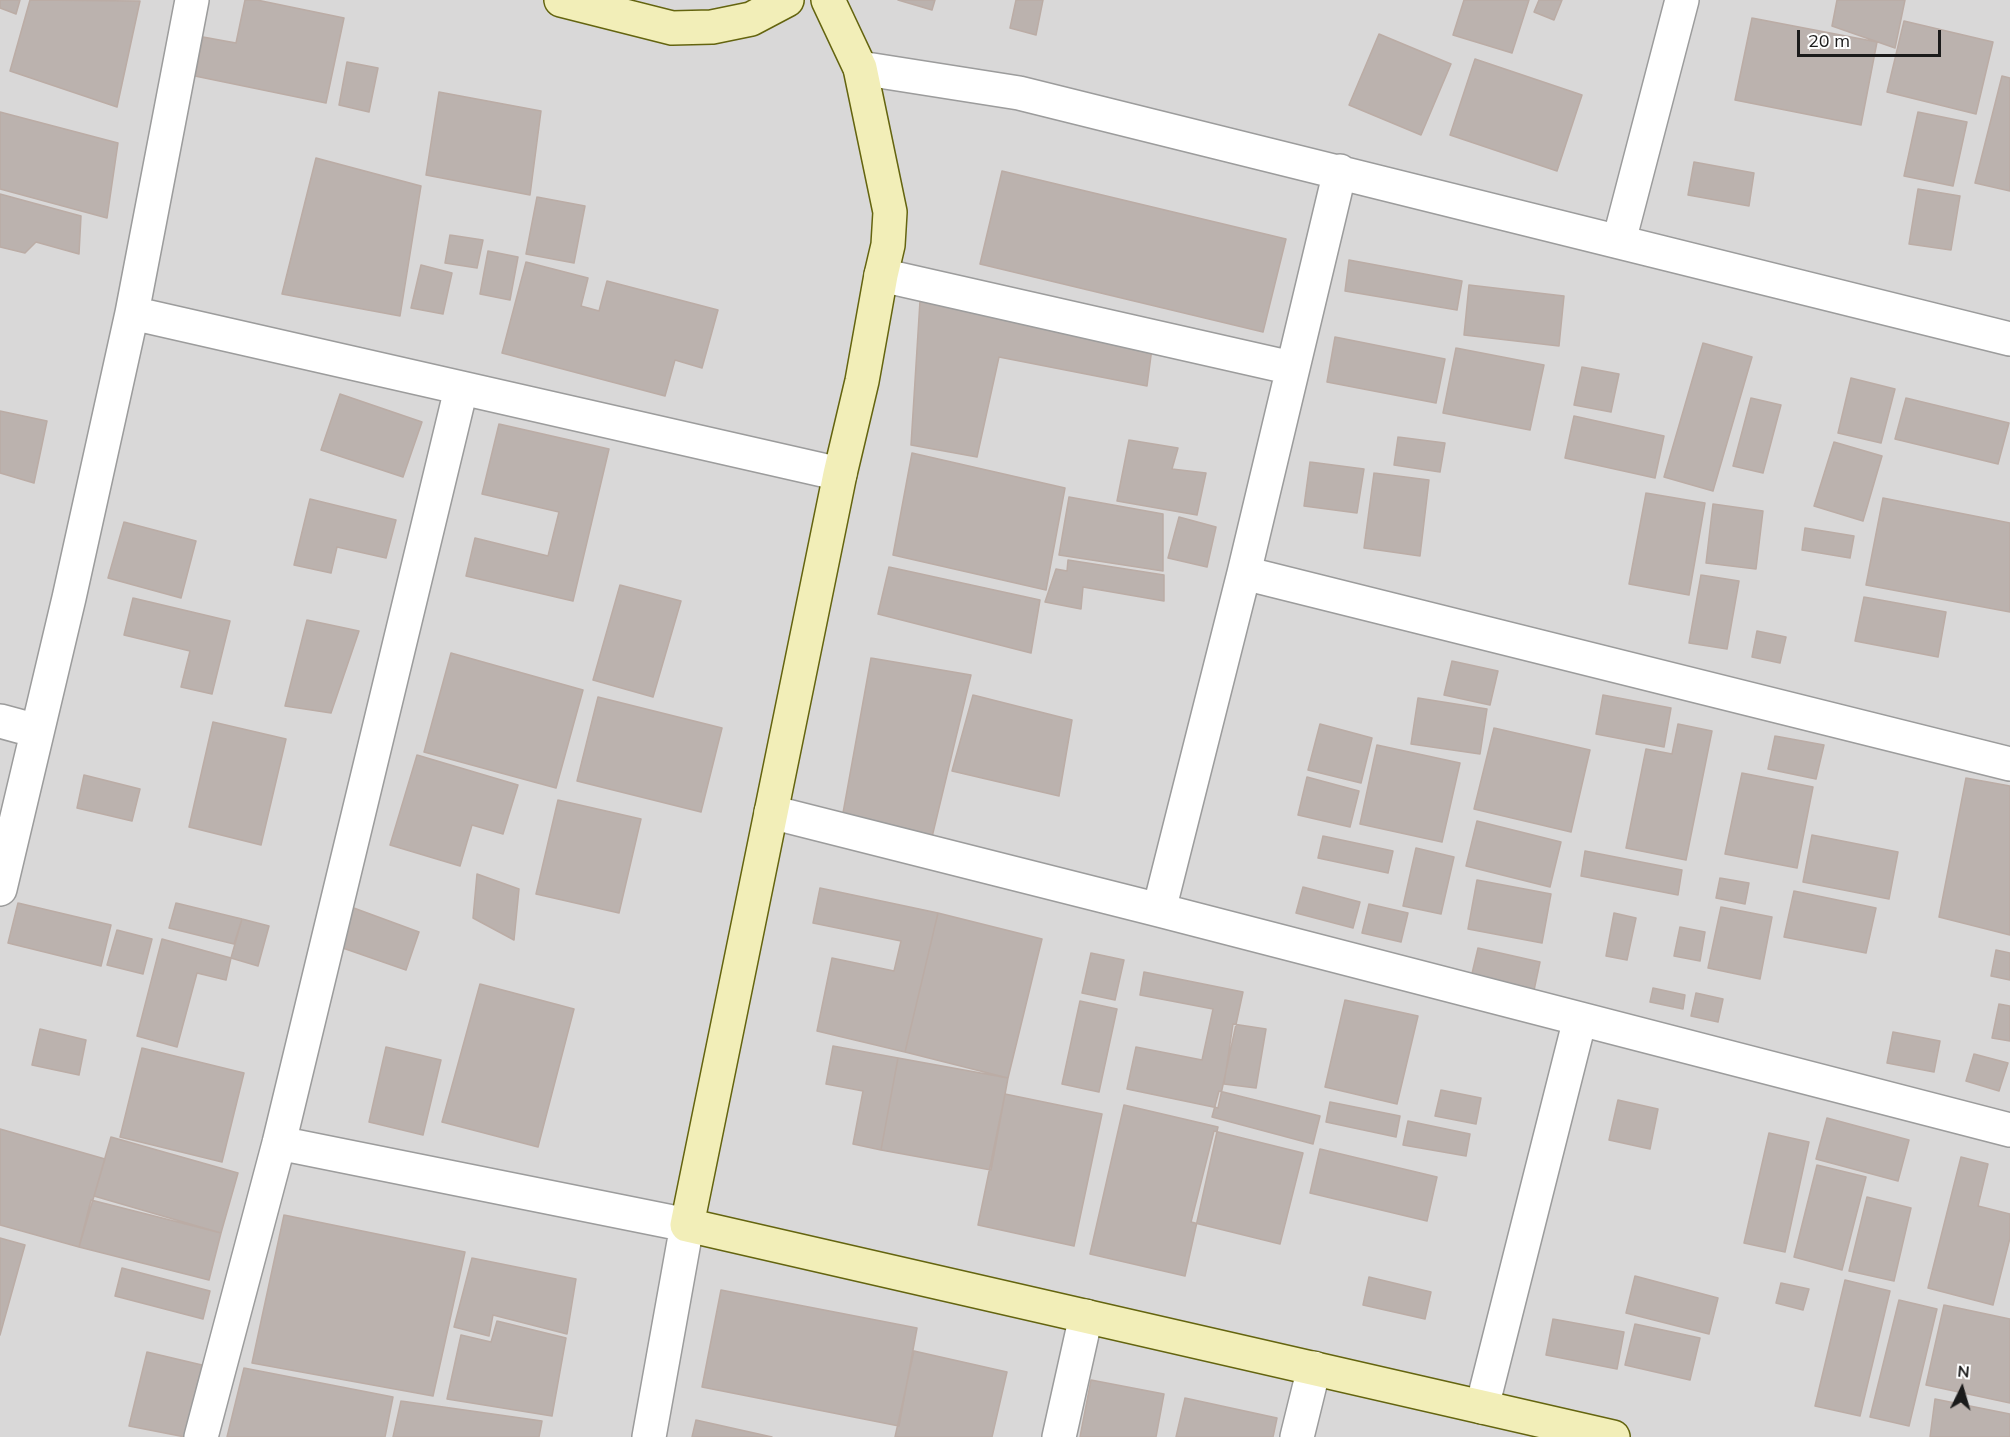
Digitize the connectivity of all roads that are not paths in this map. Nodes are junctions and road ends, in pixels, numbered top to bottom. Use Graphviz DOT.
graph roads {
  1 [pos="192,0"];
  2 [pos="561,0"];
  3 [pos="787,0"];
  4 [pos="828,0"];
  5 [pos="1682,0"];
  6 [pos="860,68"];
  7 [pos="1340,171"];
  8 [pos="1619,241"];
  9 [pos="880,275"];
  10 [pos="132,313"];
  11 [pos="2010,339"];
  12 [pos="1292,368"];
  13 [pos="461,389"];
  14 [pos="840,474"];
  15 [pos="1244,573"];
  16 [pos="0,721"];
  17 [pos="37,731"];
  18 [pos="2010,764"];
  19 [pos="771,812"];
  20 [pos="0,890"];
  21 [pos="1159,910"];
  22 [pos="1580,1019"];
  23 [pos="2010,1130"];
  24 [pos="279,1143"];
  25 [pos="687,1225"];
  26 [pos="1086,1316"];
  27 [pos="1314,1368"];
  28 [pos="1482,1407"];
  29 [pos="1558,1431"];
  30 [pos="201,1437"];
  31 [pos="649,1437"];
  32 [pos="1059,1437"];
  33 [pos="1297,1437"];
  34 [pos="1613,1437"];
  1 -- 10 [label="street"];
  2 -- 3 [label="main road"];
  4 -- 6 [label="main road"];
  5 -- 8 [label="street"];
  6 -- 7 [label="street"];
  6 -- 9 [label="main road"];
  7 -- 8 [label="street"];
  7 -- 12 [label="street"];
  8 -- 11 [label="street"];
  9 -- 12 [label="street"];
  9 -- 14 [label="main road"];
  10 -- 13 [label="street"];
  10 -- 17 [label="street"];
  12 -- 15 [label="street"];
  13 -- 14 [label="street"];
  13 -- 24 [label="street"];
  14 -- 19 [label="main road"];
  15 -- 18 [label="street"];
  15 -- 21 [label="street"];
  16 -- 17 [label="street"];
  17 -- 20 [label="street"];
  19 -- 21 [label="street"];
  19 -- 25 [label="main road"];
  21 -- 22 [label="street"];
  22 -- 23 [label="street"];
  22 -- 28 [label="street"];
  24 -- 25 [label="street"];
  24 -- 30 [label="street"];
  25 -- 26 [label="main road"];
  25 -- 31 [label="street"];
  26 -- 27 [label="main road"];
  26 -- 32 [label="street"];
  27 -- 28 [label="main road"];
  27 -- 33 [label="street"];
  28 -- 29 [label="main road"];
  29 -- 34 [label="main road"];
}
